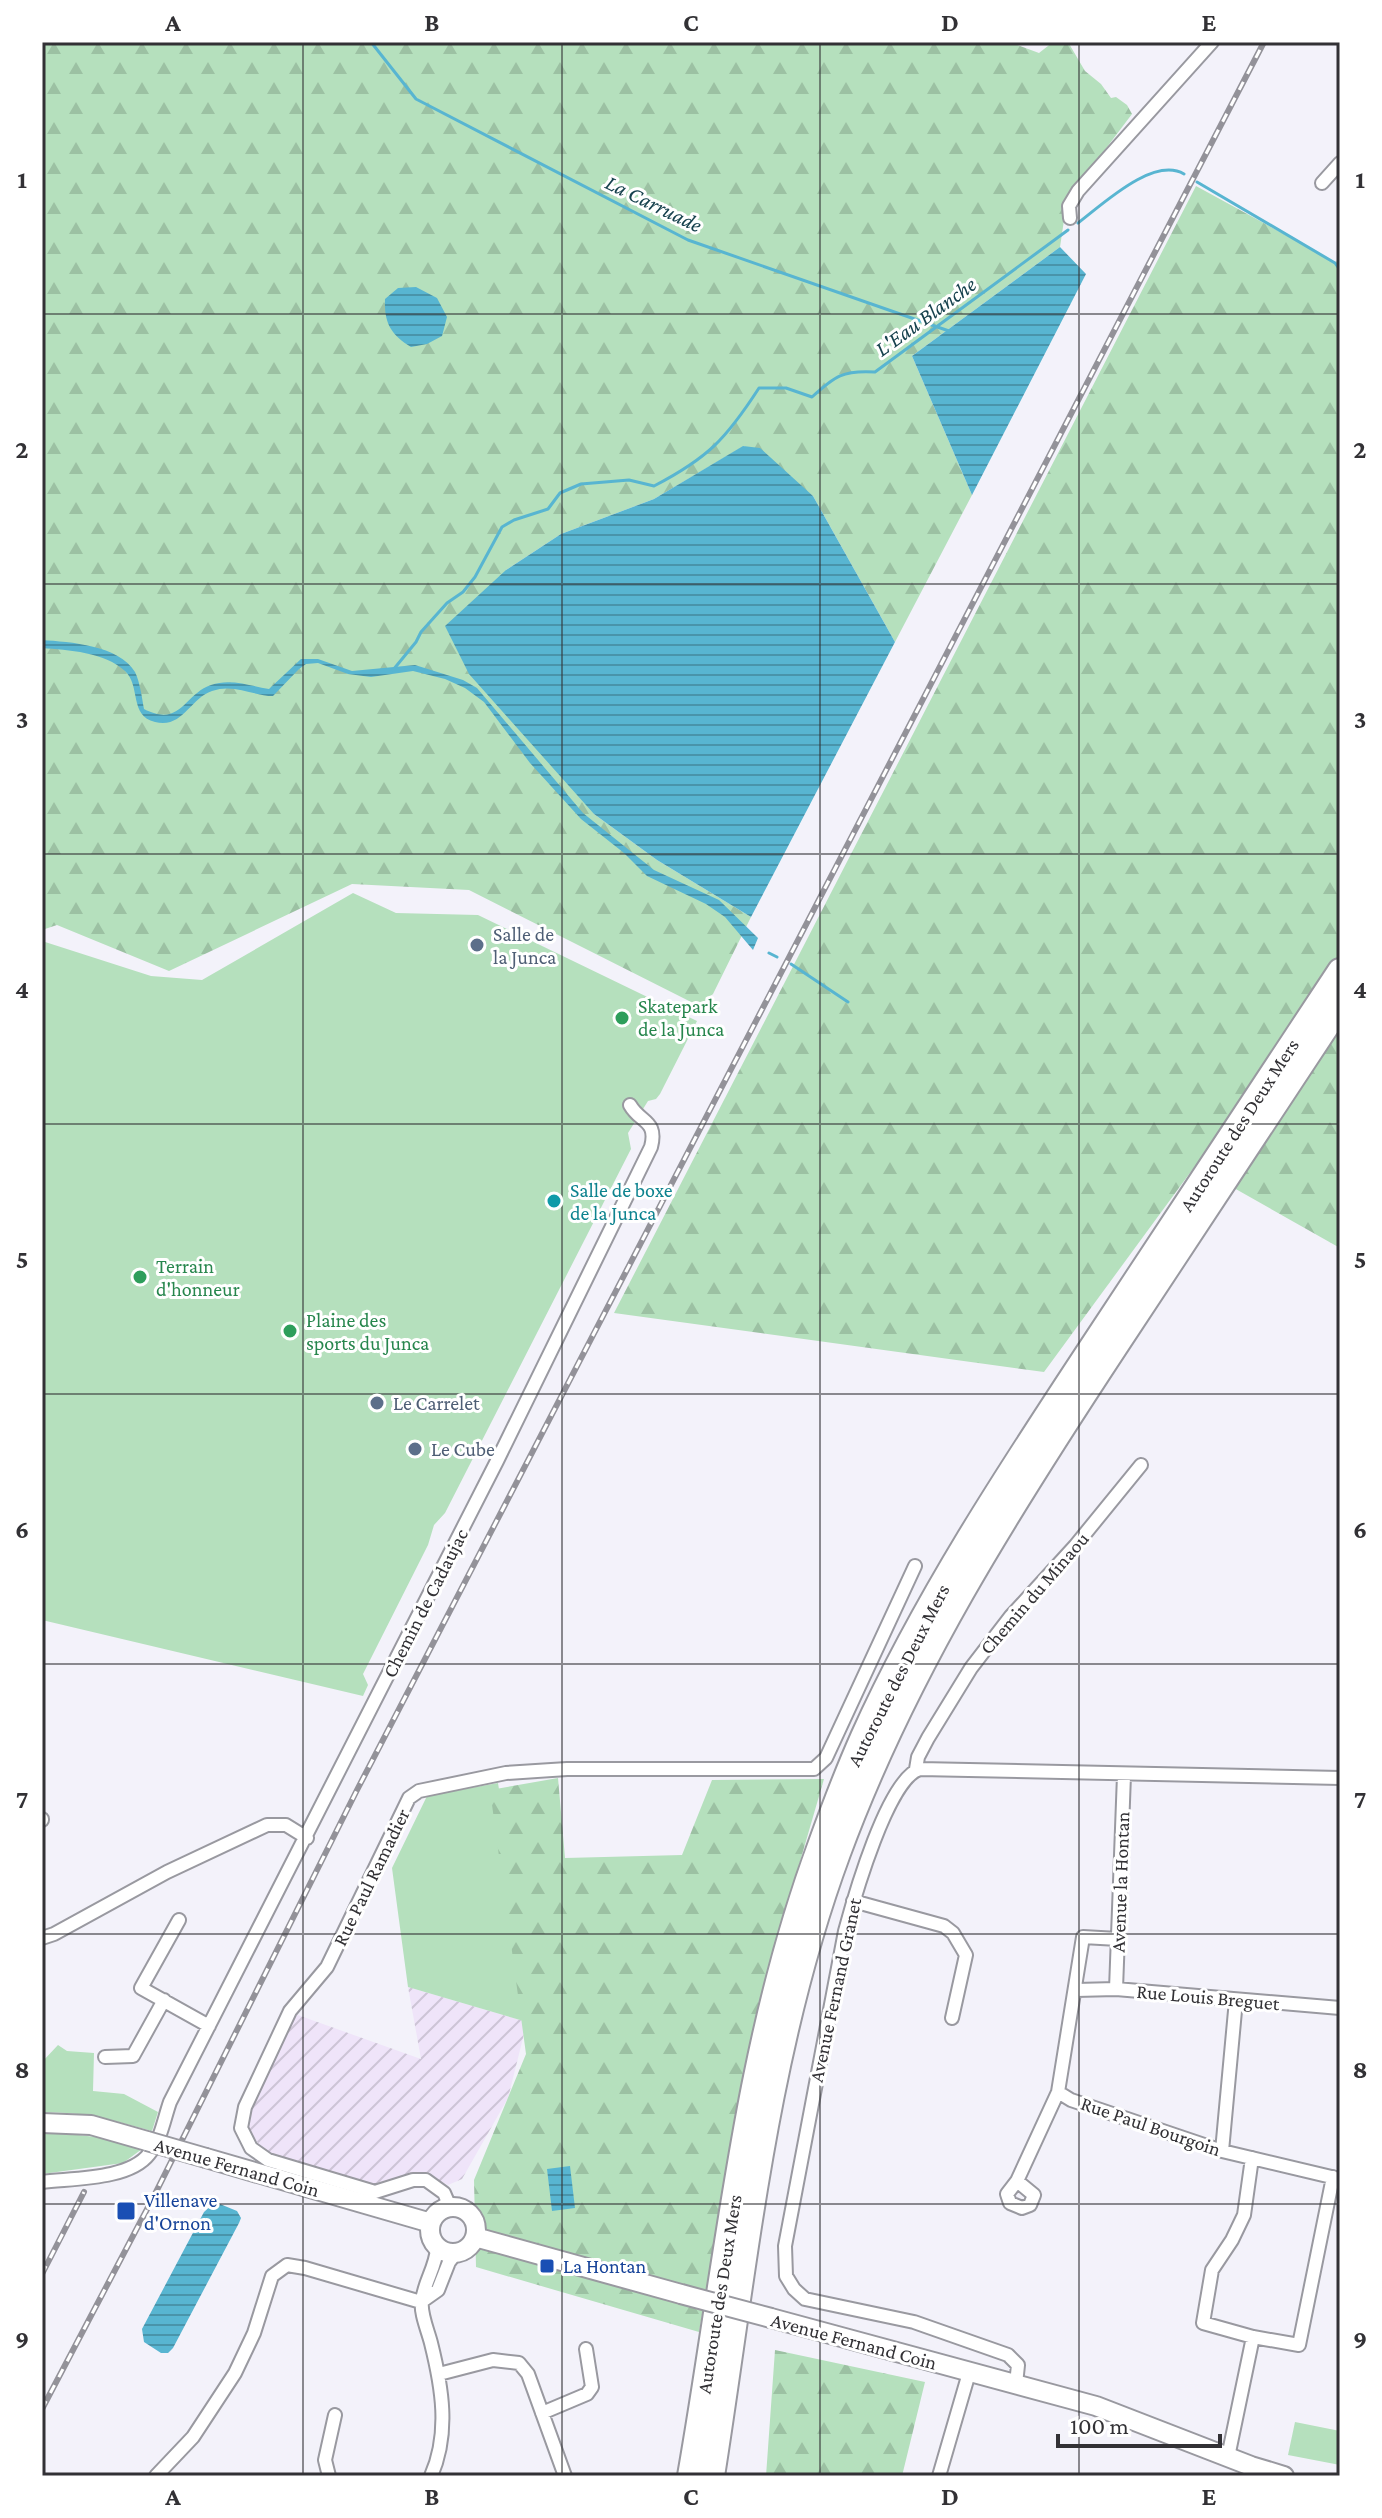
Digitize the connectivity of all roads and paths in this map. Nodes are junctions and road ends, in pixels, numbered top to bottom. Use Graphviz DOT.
graph roads {
  1 [pos="1212,42"];
  2 [pos="1340,163"];
  3 [pos="1322,183"];
  4 [pos="1070,218"];
  5 [pos="1340,971"];
  6 [pos="1340,1006"];
  7 [pos="630,1105"];
  8 [pos="1141,1465"];
  9 [pos="915,1566"];
  10 [pos="916,1769"];
  11 [pos="1124,1775"];
  12 [pos="1340,1778"];
  13 [pos="307,1838"];
  14 [pos="853,1901"];
  15 [pos="179,1920"];
  16 [pos="42,1938"];
  17 [pos="1118,1939"];
  18 [pos="1116,1989"];
  19 [pos="1076,1990"];
  20 [pos="164,2000"];
  21 [pos="1236,2000"];
  22 [pos="1340,2008"];
  23 [pos="952,2018"];
  24 [pos="209,2026"];
  25 [pos="105,2057"];
  26 [pos="1058,2092"];
  27 [pos="42,2123"];
  28 [pos="1222,2151"];
  29 [pos="1252,2158"];
  30 [pos="1337,2178"];
  31 [pos="1017,2181"];
  32 [pos="42,2182"];
  33 [pos="450,2207"];
  34 [pos="431,2223"];
  35 [pos="475,2237"];
  36 [pos="437,2248"];
  37 [pos="456,2253"];
  38 [pos="421,2302"];
  39 [pos="1253,2337"];
  40 [pos="586,2349"];
  41 [pos="969,2373"];
  42 [pos="439,2374"];
  43 [pos="1016,2384"];
  44 [pos="542,2413"];
  45 [pos="335,2415"];
  46 [pos="1228,2457"];
  47 [pos="156,2476"];
  48 [pos="329,2476"];
  49 [pos="431,2476"];
  50 [pos="565,2476"];
  51 [pos="690,2476"];
  52 [pos="712,2476"];
  53 [pos="939,2476"];
  54 [pos="1284,2476"];
  1 -- 4 [label="street"];
  2 -- 3 [label="street"];
  5 -- 51 [label="highway, Autoroute des Deux Mers"];
  6 -- 52 [label="highway, Autoroute des Deux Mers"];
  7 -- 13 [label="street, Chemin de Cadaujac"];
  8 -- 10 [label="street, Chemin du Minaou"];
  9 -- 33 [label="street, Rue Paul Ramadier"];
  10 -- 11 [label="street"];
  10 -- 14 [label="street, Avenue Fernand Granet"];
  11 -- 12 [label="street"];
  11 -- 17 [label="street, Avenue la Hontan"];
  13 -- 16 [label="street"];
  13 -- 24 [label="street, Chemin de Cadaujac"];
  14 -- 23 [label="street"];
  14 -- 43 [label="street, Avenue Fernand Granet"];
  15 -- 20 [label="street"];
  17 -- 18 [label="street, Avenue la Hontan"];
  17 -- 19 [label="street, Rue Paul Bourgoin"];
  18 -- 19 [label="street, Rue Louis Breguet"];
  18 -- 21 [label="street, Rue Louis Breguet"];
  19 -- 26 [label="street, Rue Paul Bourgoin"];
  20 -- 24 [label="street"];
  20 -- 25 [label="street"];
  21 -- 22 [label="street, Rue Louis Breguet"];
  21 -- 28 [label="street"];
  24 -- 32 [label="street, Chemin de Cadaujac"];
  26 -- 28 [label="street, Rue Paul Bourgoin"];
  26 -- 31 [label="street"];
  27 -- 34 [label="main road, Avenue Fernand Coin, bridge"];
  28 -- 29 [label="street, Rue Paul Bourgoin"];
  29 -- 30 [label="street, Rue Paul Bourgoin"];
  29 -- 39 [label="street"];
  30 -- 39 [label="street"];
  33 -- 34 [label="main road"];
  33 -- 35 [label="main road"];
  34 -- 36 [label="main road"];
  35 -- 37 [label="main road"];
  35 -- 41 [label="main road, Avenue Fernand Coin, bridge"];
  36 -- 37 [label="main road"];
  36 -- 38 [label="street"];
  37 -- 38 [label="street"];
  38 -- 42 [label="street"];
  38 -- 47 [label="street"];
  39 -- 46 [label="street"];
  40 -- 44 [label="street"];
  41 -- 43 [label="main road, Avenue Fernand Coin"];
  41 -- 53 [label="street"];
  42 -- 44 [label="street"];
  42 -- 49 [label="street"];
  43 -- 46 [label="main road, Avenue Fernand Coin"];
  44 -- 50 [label="street"];
  45 -- 48 [label="street"];
  46 -- 54 [label="main road, Avenue Fernand Coin"];
}
